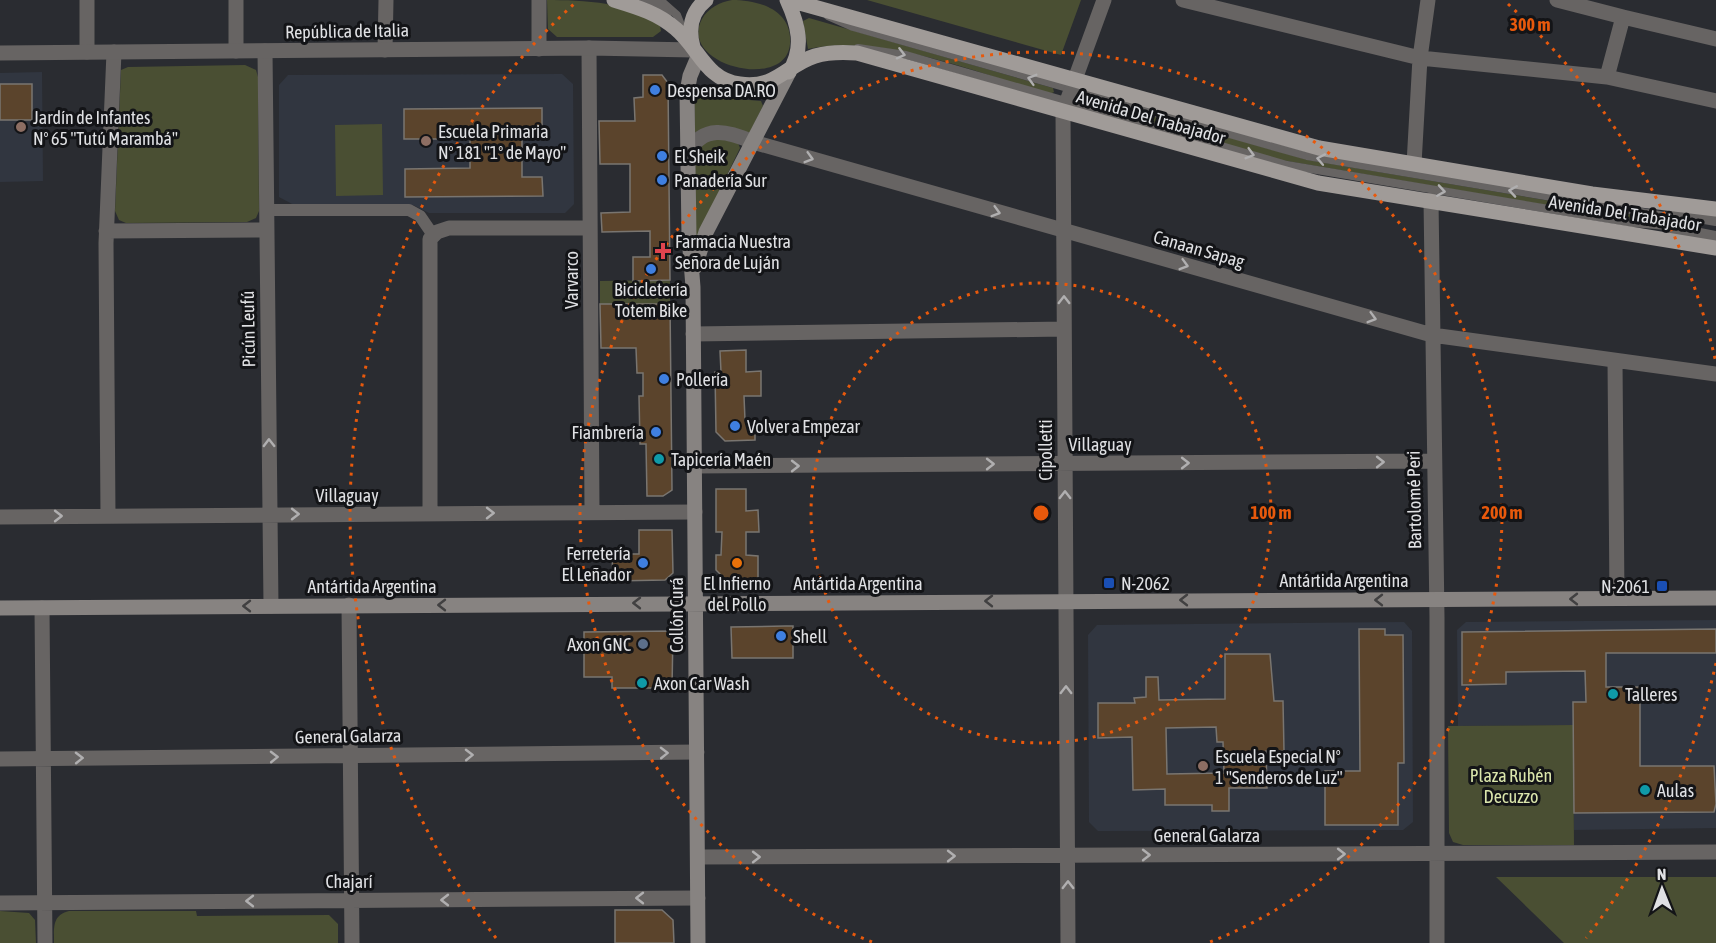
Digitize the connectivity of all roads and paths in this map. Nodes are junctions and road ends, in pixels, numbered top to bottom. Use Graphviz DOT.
graph roads {
  1 [pos="87,0"];
  2 [pos="236,0"];
  3 [pos="386,0"];
  4 [pos="539,0"];
  5 [pos="614,0"];
  6 [pos="638,0"];
  7 [pos="651,0"];
  8 [pos="660,0"];
  9 [pos="706,0"];
  10 [pos="788,0"];
  11 [pos="1104,0"];
  12 [pos="1183,0"];
  13 [pos="1428,0"];
  14 [pos="1557,0"];
  15 [pos="1623,17"];
  16 [pos="1716,39"];
  17 [pos="588,48"];
  18 [pos="693,48"];
  19 [pos="539,49"];
  20 [pos="385,50"];
  21 [pos="236,51"];
  22 [pos="265,51"];
  23 [pos="87,52"];
  24 [pos="114,52"];
  25 [pos="0,53"];
  26 [pos="1420,58"];
  27 [pos="789,72"];
  28 [pos="1607,77"];
  29 [pos="1068,96"];
  30 [pos="1716,100"];
  31 [pos="753,142"];
  32 [pos="688,153"];
  33 [pos="1414,164"];
  34 [pos="1431,200"];
  35 [pos="1716,209"];
  36 [pos="266,210"];
  37 [pos="1716,214"];
  38 [pos="1716,223"];
  39 [pos="590,228"];
  40 [pos="267,230"];
  41 [pos="106,231"];
  42 [pos="1063,231"];
  43 [pos="433,235"];
  44 [pos="1716,235"];
  45 [pos="1716,243"];
  46 [pos="1716,248"];
  47 [pos="693,287"];
  48 [pos="1064,329"];
  49 [pos="693,334"];
  50 [pos="1432,335"];
  51 [pos="1615,361"];
  52 [pos="1716,374"];
  53 [pos="1433,461"];
  54 [pos="1065,464"];
  55 [pos="694,466"];
  56 [pos="592,512"];
  57 [pos="695,512"];
  58 [pos="430,514"];
  59 [pos="270,515"];
  60 [pos="108,516"];
  61 [pos="0,517"];
  62 [pos="1617,598"];
  63 [pos="1716,598"];
  64 [pos="1436,599"];
  65 [pos="1066,601"];
  66 [pos="696,603"];
  67 [pos="350,605"];
  68 [pos="271,606"];
  69 [pos="0,608"];
  70 [pos="42,608"];
  71 [pos="697,752"];
  72 [pos="351,756"];
  73 [pos="0,759"];
  74 [pos="43,759"];
  75 [pos="1716,852"];
  76 [pos="1437,853"];
  77 [pos="1068,855"];
  78 [pos="698,857"];
  79 [pos="698,898"];
  80 [pos="352,900"];
  81 [pos="44,902"];
  82 [pos="0,903"];
  83 [pos="45,943"];
  84 [pos="352,943"];
  85 [pos="698,943"];
  86 [pos="1068,943"];
  87 [pos="1437,943"];
  1 -- 23 [label="street"];
  2 -- 21 [label="street"];
  3 -- 20 [label="street"];
  4 -- 19 [label="street"];
  5 -- 18 [label="main road, Avenida Del Trabajador"];
  6 -- 7 [label="street"];
  8 -- 18 [label="lane"];
  9 -- 18 [label="main road, Collón Curá"];
  10 -- 27 [label="main road, Collón Curá"];
  29 -- 10 [label="main road, Avenida Del Trabajador, one-way"];
  11 -- 29 [label="street, Cipolletti"];
  12 -- 26 [label="street"];
  13 -- 26 [label="street"];
  14 -- 15 [label="street"];
  15 -- 16 [label="street"];
  15 -- 28 [label="street"];
  17 -- 18 [label="street, República de Italia"];
  17 -- 19 [label="street, República de Italia"];
  17 -- 39 [label="street, Varvarco"];
  18 -- 27 [label="main road, Avenida Del Trabajador"];
  18 -- 32 [label="main road, Collón Curá"];
  19 -- 20 [label="street, República de Italia"];
  20 -- 22 [label="street, República de Italia"];
  21 -- 22 [label="street, República de Italia"];
  21 -- 24 [label="street, República de Italia"];
  22 -- 36 [label="street, Picún Leufú"];
  23 -- 24 [label="street, República de Italia"];
  23 -- 25 [label="street, República de Italia"];
  24 -- 41 [label="street"];
  26 -- 28 [label="street"];
  26 -- 33 [label="street"];
  27 -- 29 [label="main road, Avenida Del Trabajador, one-way"];
  27 -- 31 [label="main road, Collón Curá"];
  28 -- 30 [label="street"];
  29 -- 33 [label="main road, Avenida Del Trabajador"];
  29 -- 34 [label="main road, Avenida Del Trabajador"];
  38 -- 29 [label="lane, one-way"];
  29 -- 42 [label="street, Cipolletti"];
  29 -- 44 [label="lane, one-way"];
  31 -- 32 [label="street, Canaan Sapag"];
  31 -- 42 [label="street, Canaan Sapag, one-way"];
  31 -- 47 [label="main road, Collón Curá"];
  32 -- 47 [label="main road, Collón Curá"];
  33 -- 35 [label="main road, Avenida Del Trabajador"];
  34 -- 46 [label="main road, Avenida Del Trabajador"];
  34 -- 50 [label="street, Bartolomé Peri"];
  36 -- 40 [label="street, Picún Leufú"];
  36 -- 43 [label="street"];
  37 -- 38 [label="street"];
  39 -- 43 [label="street"];
  39 -- 56 [label="street, Varvarco"];
  40 -- 41 [label="street"];
  59 -- 40 [label="street, Picún Leufú, one-way"];
  41 -- 60 [label="street"];
  48 -- 42 [label="street, Cipolletti, one-way"];
  42 -- 50 [label="street, Canaan Sapag, one-way"];
  43 -- 58 [label="street"];
  44 -- 45 [label="street"];
  47 -- 49 [label="main road, Collón Curá"];
  48 -- 49 [label="street"];
  48 -- 54 [label="street, Cipolletti"];
  49 -- 55 [label="main road, Collón Curá"];
  50 -- 51 [label="street, Canaan Sapag"];
  50 -- 53 [label="street, Bartolomé Peri"];
  51 -- 52 [label="street, Canaan Sapag"];
  51 -- 62 [label="street"];
  54 -- 53 [label="street, Villaguay, one-way"];
  53 -- 64 [label="street, Bartolomé Peri"];
  55 -- 54 [label="street, Villaguay, one-way"];
  65 -- 54 [label="street, Cipolletti, one-way"];
  55 -- 57 [label="main road, Collón Curá"];
  56 -- 57 [label="street, Villaguay"];
  58 -- 56 [label="street, Villaguay, one-way"];
  57 -- 66 [label="main road, Collón Curá"];
  59 -- 58 [label="street, Villaguay, one-way"];
  59 -- 60 [label="street, Villaguay"];
  59 -- 68 [label="street, Picún Leufú"];
  61 -- 60 [label="street, Villaguay, one-way"];
  62 -- 63 [label="main road, Antártida Argentina"];
  62 -- 64 [label="main road, Antártida Argentina, one-way"];
  64 -- 65 [label="main road, Antártida Argentina, one-way"];
  64 -- 76 [label="street, Bartolomé Peri"];
  65 -- 66 [label="main road, Antártida Argentina, one-way"];
  77 -- 65 [label="street, Cipolletti, one-way"];
  66 -- 67 [label="main road, Antártida Argentina, one-way"];
  66 -- 71 [label="main road, Collón Curá"];
  67 -- 68 [label="main road, Antártida Argentina"];
  67 -- 72 [label="street"];
  68 -- 70 [label="main road, Antártida Argentina, one-way"];
  69 -- 70 [label="main road, Antártida Argentina"];
  70 -- 74 [label="street"];
  72 -- 71 [label="street, General Galarza, one-way"];
  71 -- 78 [label="main road, Collón Curá"];
  74 -- 72 [label="street, General Galarza, one-way"];
  72 -- 80 [label="street"];
  73 -- 74 [label="street, General Galarza"];
  74 -- 81 [label="street"];
  75 -- 76 [label="street, General Galarza"];
  77 -- 76 [label="street, General Galarza, one-way"];
  76 -- 87 [label="street, Bartolomé Peri"];
  78 -- 77 [label="street, General Galarza, one-way"];
  86 -- 77 [label="street, Cipolletti, one-way"];
  78 -- 79 [label="main road, Collón Curá"];
  79 -- 80 [label="street, Chajarí, one-way"];
  79 -- 85 [label="main road, Collón Curá"];
  80 -- 81 [label="street, Chajarí, one-way"];
  80 -- 84 [label="street"];
  81 -- 82 [label="street, Chajarí"];
  81 -- 83 [label="street"];
}
